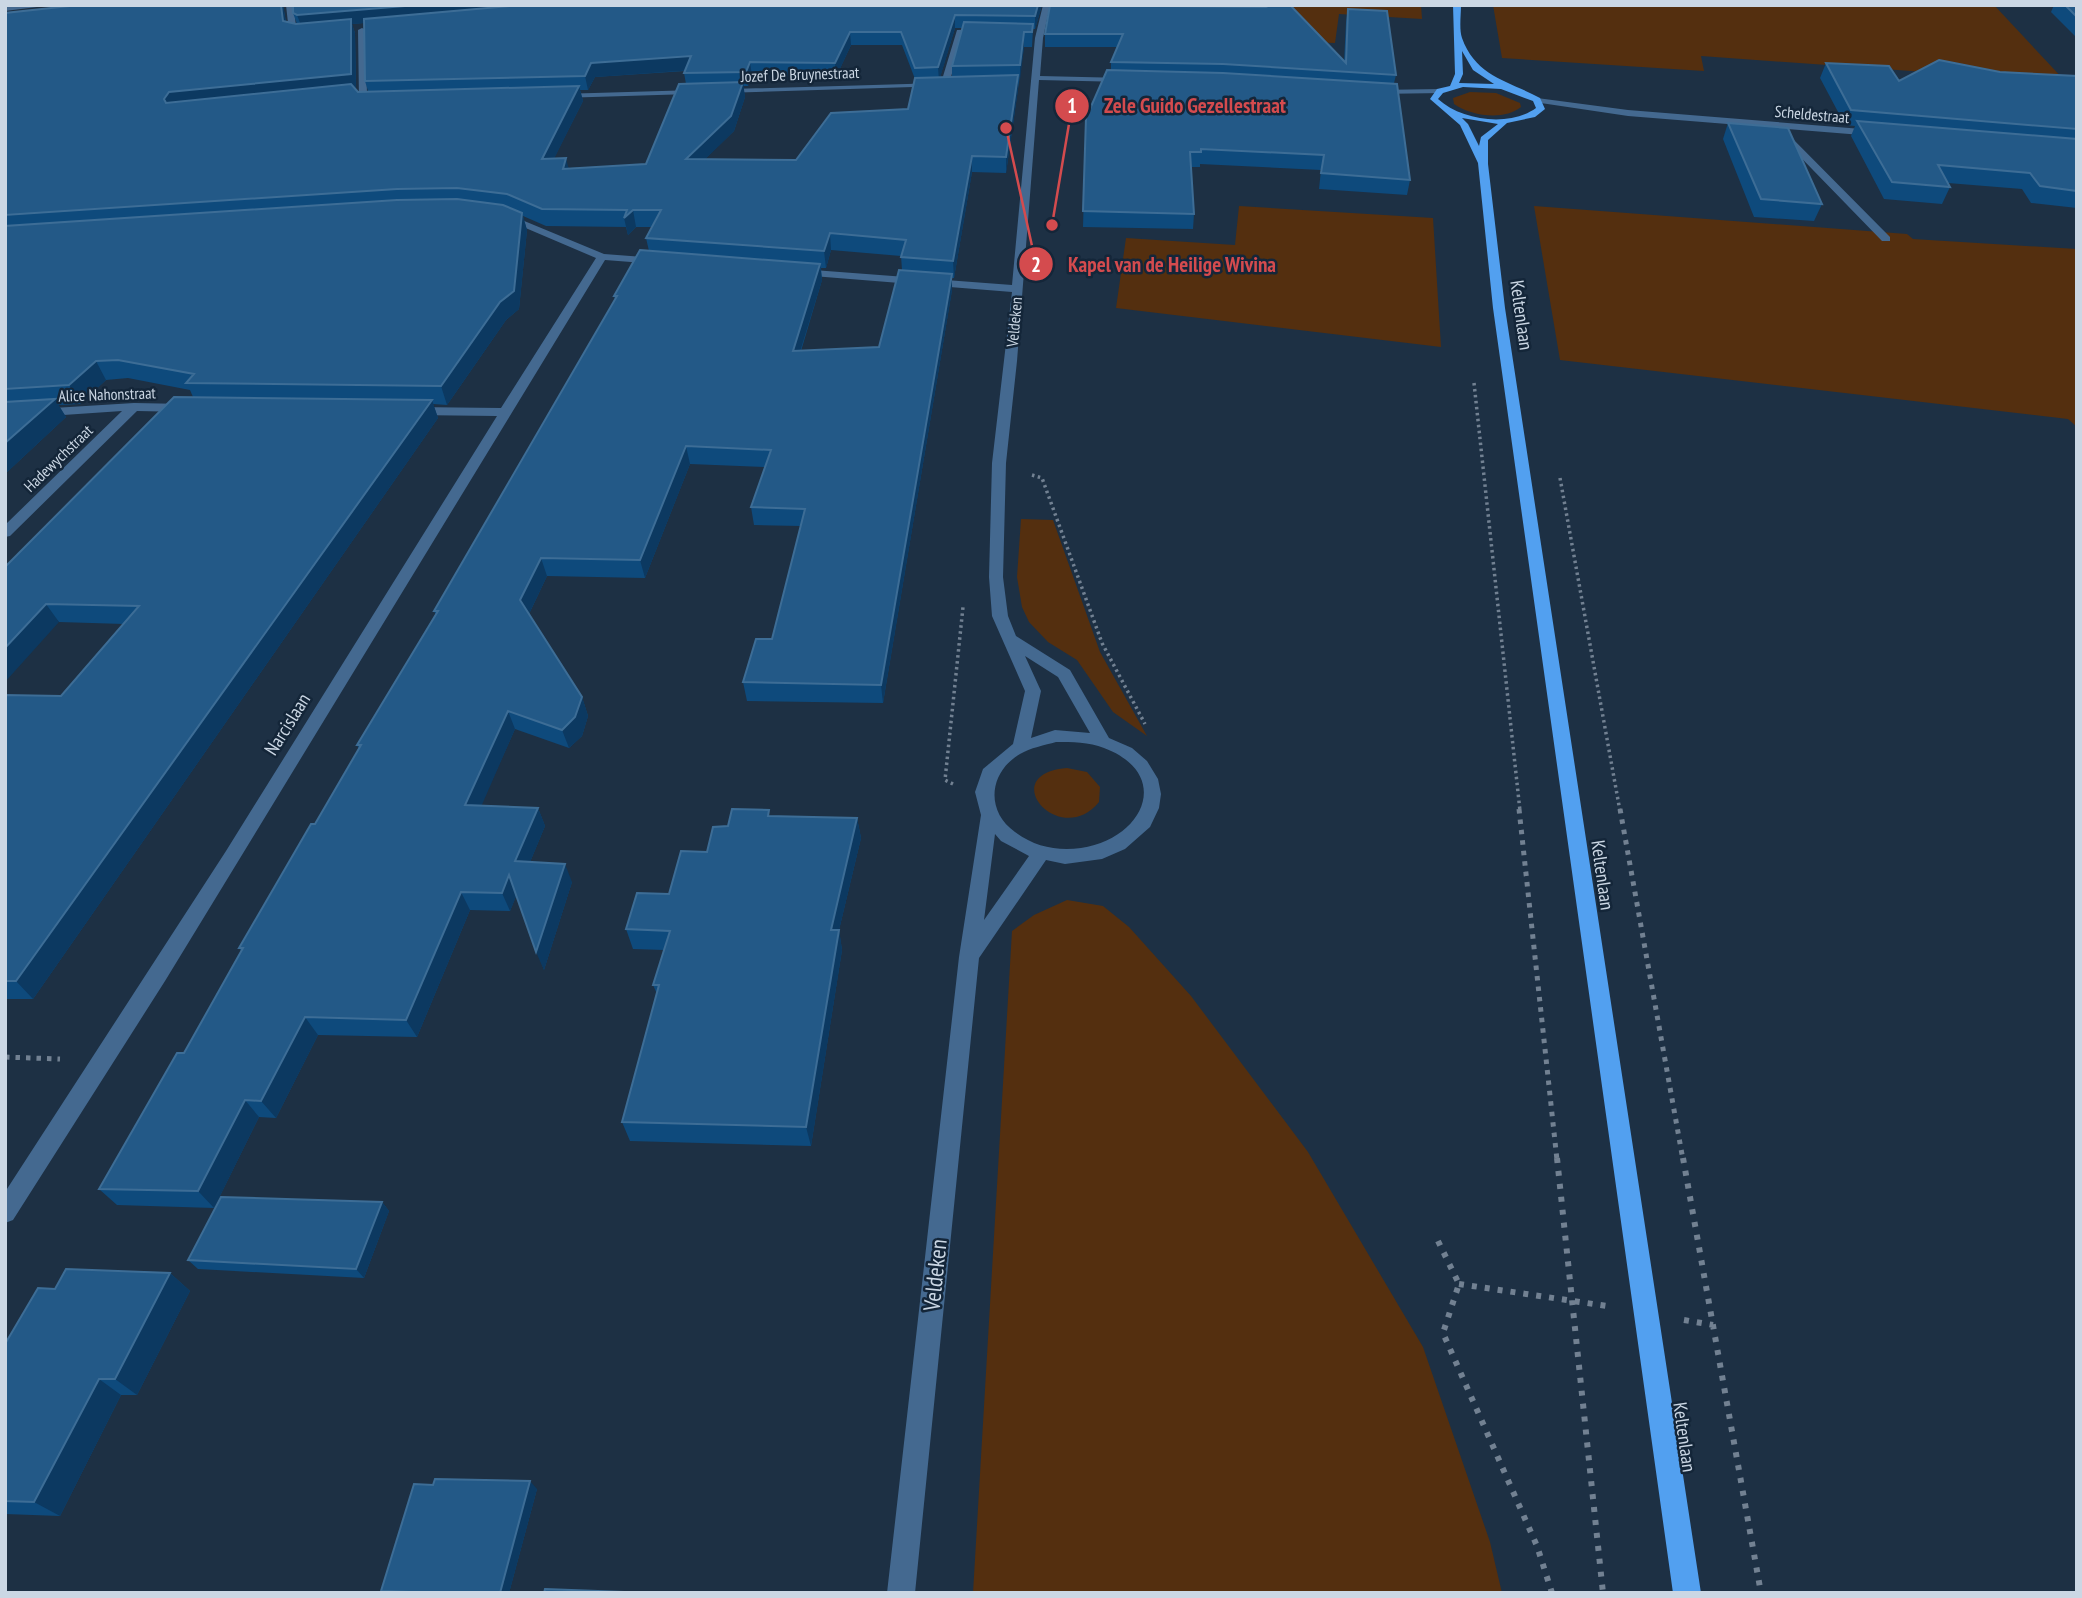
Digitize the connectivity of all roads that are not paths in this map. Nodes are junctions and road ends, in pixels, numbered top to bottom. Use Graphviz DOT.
graph roads {
  1 [pos="37,5"];
  2 [pos="290,5"];
  3 [pos="1457,5"];
  4 [pos="5,9"];
  5 [pos="1046,9"];
  6 [pos="1059,12"];
  7 [pos="376,28"];
  8 [pos="362,30"];
  9 [pos="349,31"];
  10 [pos="990,31"];
  11 [pos="312,33"];
  12 [pos="1028,34"];
  13 [pos="1040,34"];
  14 [pos="1460,40"];
  15 [pos="1131,80"];
  16 [pos="1037,81"];
  17 [pos="945,84"];
  18 [pos="958,84"];
  19 [pos="1023,84"];
  20 [pos="1454,87"];
  21 [pos="1507,88"];
  22 [pos="1440,91"];
  23 [pos="363,93"];
  24 [pos="349,95"];
  25 [pos="543,97"];
  26 [pos="391,100"];
  27 [pos="1537,100"];
  28 [pos="1439,106"];
  29 [pos="1449,111"];
  30 [pos="1628,113"];
  31 [pos="1535,114"];
  32 [pos="1504,121"];
  33 [pos="1774,125"];
  34 [pos="1884,134"];
  35 [pos="1483,164"];
  36 [pos="498,215"];
  37 [pos="1886,239"];
  38 [pos="602,257"];
  39 [pos="671,262"];
  40 [pos="782,271"];
  41 [pos="1017,289"];
  42 [pos="135,407"];
  43 [pos="203,408"];
  44 [pos="395,411"];
  45 [pos="504,412"];
  46 [pos="5,415"];
  47 [pos="5,533"];
  48 [pos="1008,637"];
  49 [pos="1103,741"];
  50 [pos="1021,745"];
  51 [pos="989,817"];
  52 [pos="1041,853"];
  53 [pos="969,957"];
  54 [pos="5,1212"];
  55 [pos="901,1593"];
  56 [pos="1687,1593"];
  1 -- 4 [label="street"];
  2 -- 11 [label="street"];
  3 -- 14 [label="main road"];
  5 -- 6 [label="street"];
  5 -- 13 [label="street, Veldeken"];
  7 -- 8 [label="street"];
  8 -- 9 [label="street"];
  8 -- 23 [label="street"];
  10 -- 17 [label="street"];
  12 -- 13 [label="street"];
  13 -- 16 [label="street, Veldeken"];
  14 -- 20 [label="main road"];
  14 -- 21 [label="main road"];
  15 -- 16 [label="street"];
  16 -- 19 [label="street"];
  16 -- 41 [label="street, Veldeken"];
  17 -- 18 [label="street, Jozef De Bruynestraat"];
  17 -- 25 [label="street, Jozef De Bruynestraat"];
  20 -- 21 [label="main road"];
  20 -- 22 [label="main road"];
  21 -- 27 [label="main road"];
  22 -- 28 [label="main road"];
  22 -- 28 [label="street"];
  23 -- 24 [label="street"];
  23 -- 26 [label="street"];
  27 -- 30 [label="street, Scheldestraat"];
  27 -- 31 [label="main road"];
  28 -- 29 [label="main road, Keltenlaan"];
  29 -- 32 [label="main road, Keltenlaan"];
  29 -- 35 [label="main road, Keltenlaan"];
  30 -- 31 [label="street, Scheldestraat"];
  30 -- 33 [label="street, Scheldestraat"];
  31 -- 32 [label="main road, Keltenlaan"];
  32 -- 35 [label="main road, Keltenlaan"];
  33 -- 34 [label="street, Scheldestraat"];
  33 -- 37 [label="street"];
  35 -- 56 [label="main road, Keltenlaan"];
  36 -- 38 [label="street"];
  38 -- 39 [label="street"];
  38 -- 45 [label="street, Narcislaan"];
  40 -- 41 [label="street"];
  41 -- 48 [label="street, Veldeken"];
  42 -- 43 [label="street, Alice Nahonstraat"];
  42 -- 46 [label="street, Alice Nahonstraat"];
  42 -- 47 [label="street, Hadewychstraat"];
  44 -- 45 [label="street"];
  45 -- 54 [label="street, Narcislaan"];
  48 -- 49 [label="street"];
  48 -- 50 [label="street, Veldeken"];
  49 -- 50 [label="street"];
  49 -- 52 [label="street, Veldeken"];
  50 -- 51 [label="street, Veldeken"];
  51 -- 52 [label="street, Veldeken"];
  51 -- 53 [label="street, Veldeken"];
  52 -- 53 [label="street, Veldeken"];
  53 -- 55 [label="street, Veldeken"];
}
